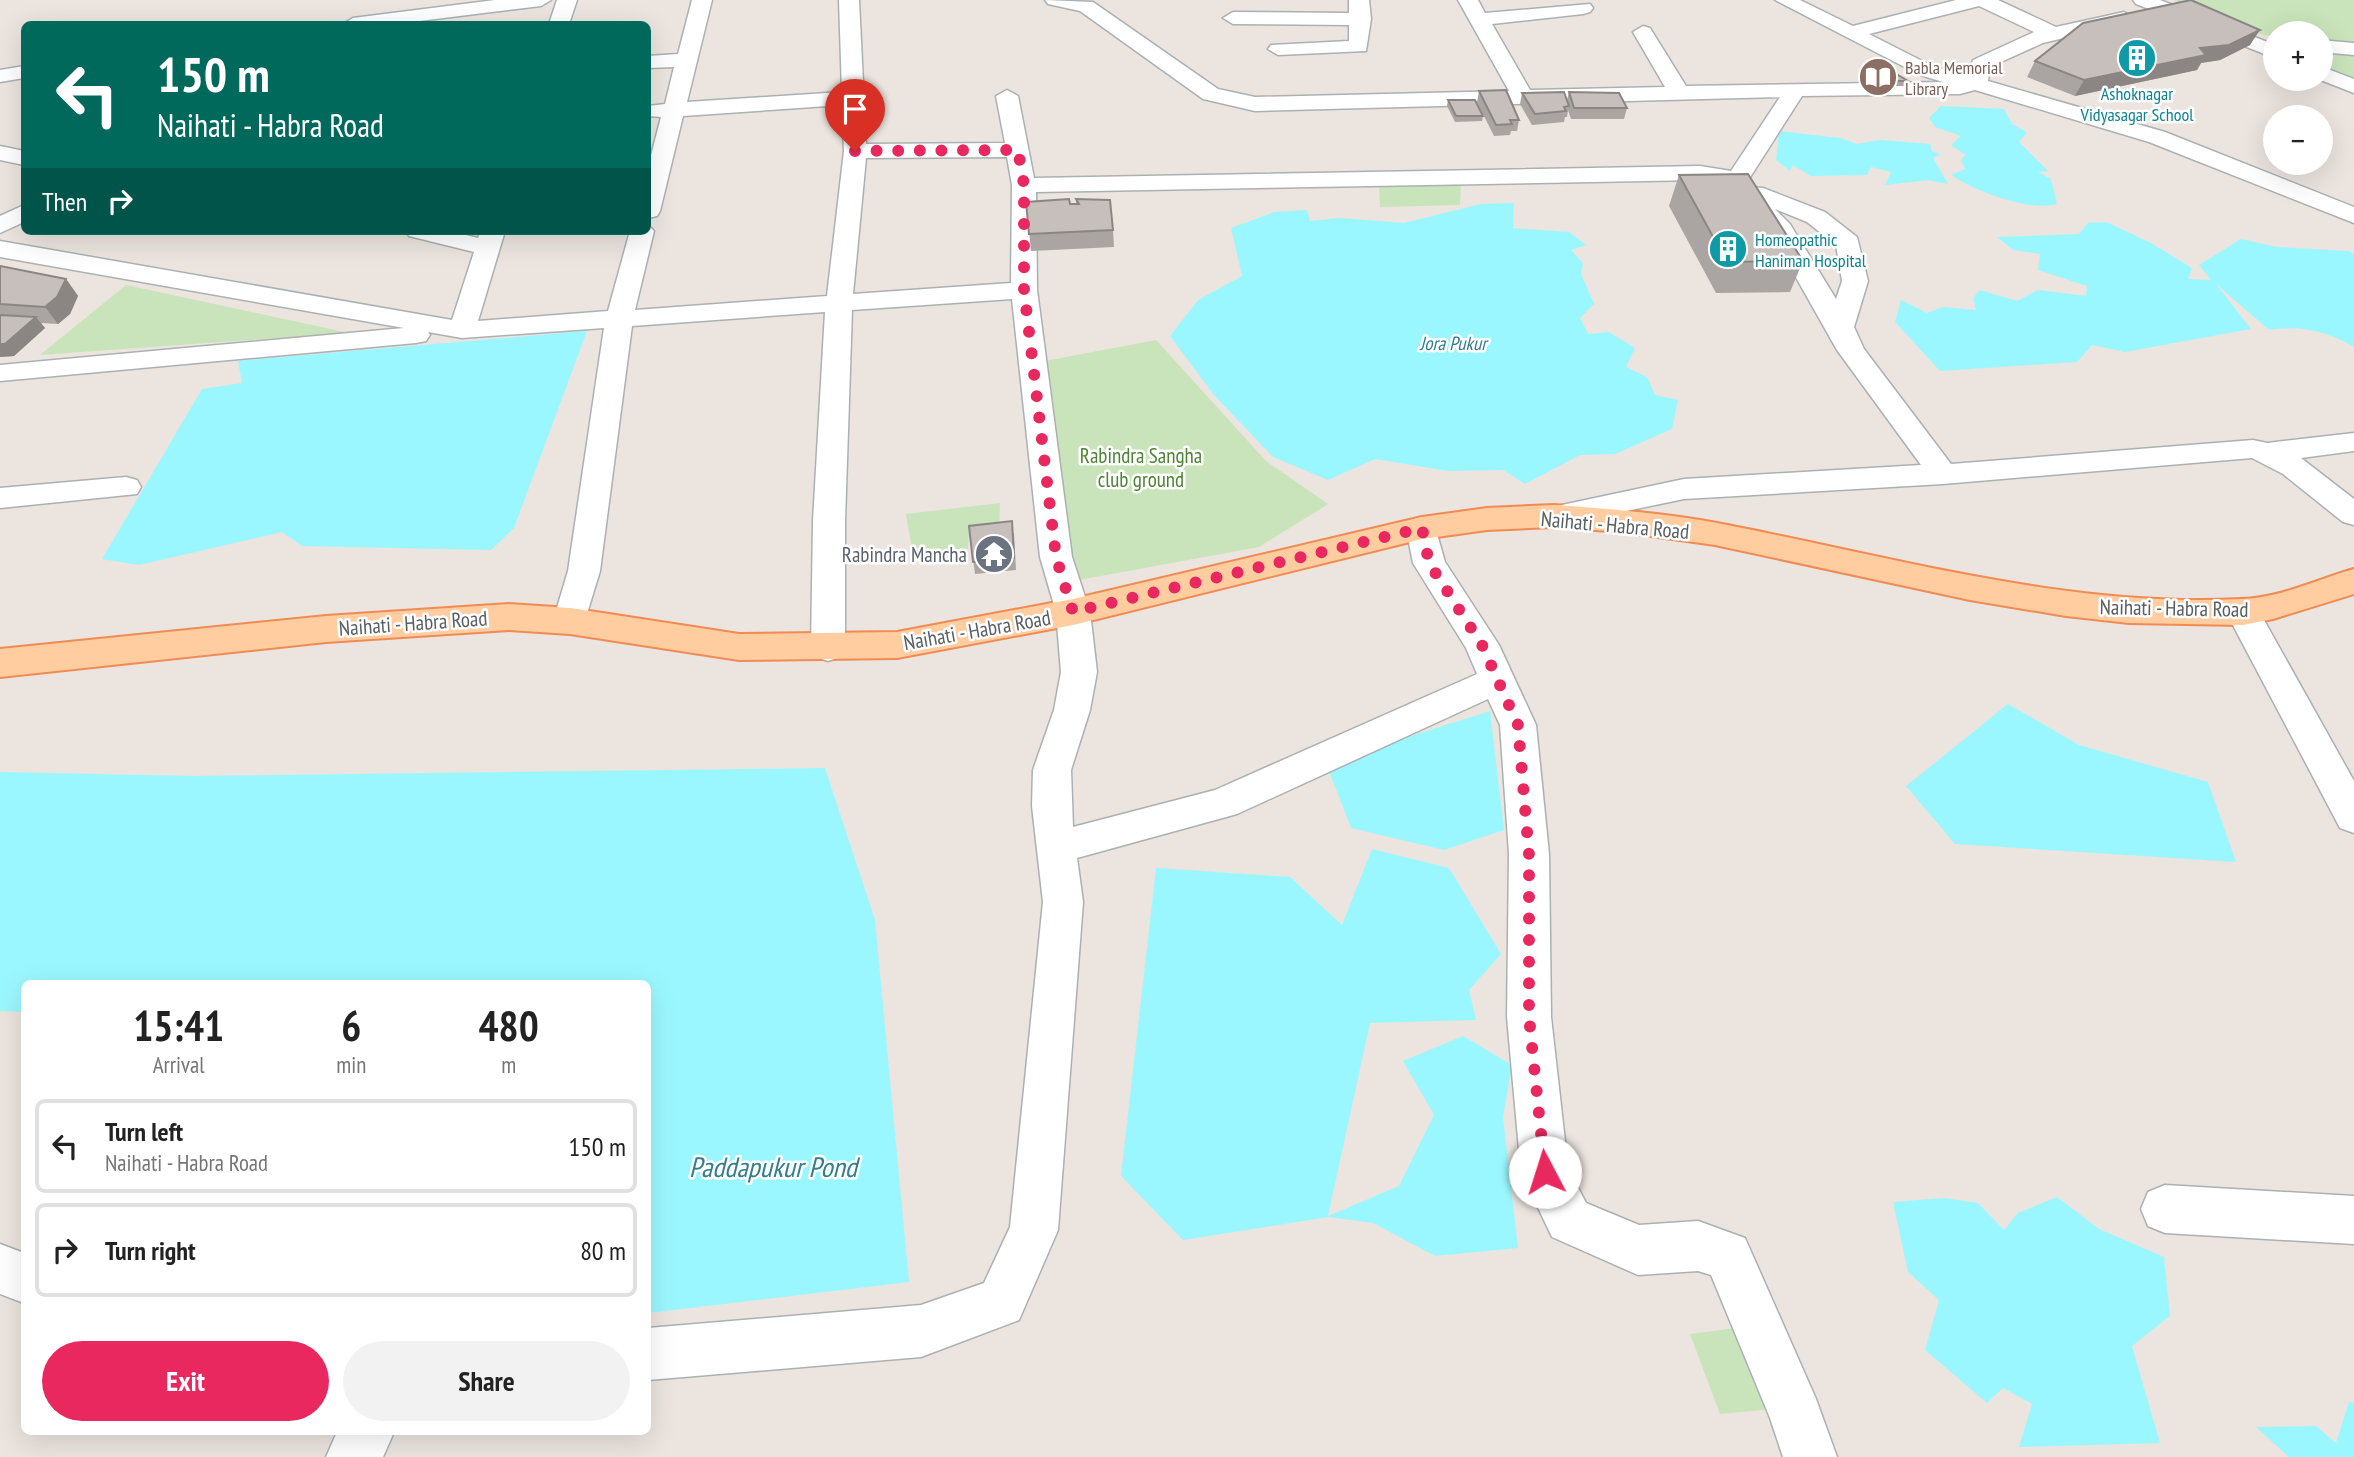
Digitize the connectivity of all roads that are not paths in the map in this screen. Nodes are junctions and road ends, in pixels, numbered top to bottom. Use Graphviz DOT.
graph roads {
  1 [pos="541,0"];
  2 [pos="567,0"];
  3 [pos="702,0"];
  4 [pos="849,0"];
  5 [pos="1055,0"];
  6 [pos="1116,0"];
  7 [pos="1468,0"];
  8 [pos="1785,0"];
  9 [pos="1981,0"];
  10 [pos="2143,0"];
  11 [pos="2158,4"];
  12 [pos="1086,6"];
  13 [pos="1583,8"];
  14 [pos="1233,9"];
  15 [pos="1360,10"];
  16 [pos="430,19"];
  17 [pos="1479,20"];
  18 [pos="399,21"];
  19 [pos="560,21"];
  20 [pos="1643,32"];
  21 [pos="1850,33"];
  22 [pos="2054,34"];
  23 [pos="2247,40"];
  24 [pos="1236,41"];
  25 [pos="2263,41"];
  26 [pos="2263,47"];
  27 [pos="2333,48"];
  28 [pos="1278,49"];
  29 [pos="2354,50"];
  30 [pos="686,61"];
  31 [pos="651,62"];
  32 [pos="21,72"];
  33 [pos="0,76"];
  34 [pos="2333,78"];
  35 [pos="1977,83"];
  36 [pos="2354,87"];
  37 [pos="1795,90"];
  38 [pos="1678,91"];
  39 [pos="1007,96"];
  40 [pos="1523,97"];
  41 [pos="854,98"];
  42 [pos="674,110"];
  43 [pos="651,112"];
  44 [pos="1018,150"];
  45 [pos="855,151"];
  46 [pos="0,153"];
  47 [pos="21,157"];
  48 [pos="1737,183"];
  49 [pos="1024,185"];
  50 [pos="651,199"];
  51 [pos="21,214"];
  52 [pos="2354,216"];
  53 [pos="0,226"];
  54 [pos="454,235"];
  55 [pos="641,235"];
  56 [pos="491,239"];
  57 [pos="0,249"];
  58 [pos="1024,290"];
  59 [pos="839,303"];
  60 [pos="619,321"];
  61 [pos="1840,327"];
  62 [pos="462,330"];
  63 [pos="0,373"];
  64 [pos="2354,442"];
  65 [pos="2269,452"];
  66 [pos="1942,474"];
  67 [pos="125,487"];
  68 [pos="0,498"];
  69 [pos="2354,515"];
  70 [pos="1554,516"];
  71 [pos="1422,528"];
  72 [pos="2354,581"];
  73 [pos="1073,612"];
  74 [pos="2243,612"];
  75 [pos="570,621"];
  76 [pos="828,648"];
  77 [pos="0,663"];
  78 [pos="1499,680"];
  79 [pos="2354,817"];
  80 [pos="1056,848"];
  81 [pos="2165,1209"];
  82 [pos="2354,1220"];
  83 [pos="0,1269"];
  84 [pos="21,1277"];
  85 [pos="651,1354"];
  86 [pos="365,1435"];
  87 [pos="353,1457"];
  88 [pos="1810,1457"];
  1 -- 16 [label="street"];
  2 -- 19 [label="street"];
  3 -- 30 [label="street"];
  4 -- 41 [label="street"];
  5 -- 12 [label="street"];
  6 -- 12 [label="street"];
  7 -- 17 [label="street"];
  8 -- 21 [label="street"];
  9 -- 21 [label="street"];
  9 -- 22 [label="street"];
  10 -- 11 [label="street"];
  11 -- 22 [label="street"];
  11 -- 23 [label="street"];
  12 -- 40 [label="street"];
  13 -- 17 [label="street"];
  14 -- 15 [label="street"];
  14 -- 24 [label="street"];
  15 -- 28 [label="street"];
  16 -- 18 [label="street"];
  17 -- 40 [label="street"];
  20 -- 38 [label="street"];
  21 -- 35 [label="street"];
  22 -- 35 [label="street"];
  23 -- 25 [label="street"];
  23 -- 26 [label="street"];
  27 -- 29 [label="street"];
  30 -- 31 [label="street"];
  30 -- 42 [label="street"];
  32 -- 33 [label="street"];
  34 -- 36 [label="street"];
  35 -- 37 [label="street"];
  35 -- 52 [label="street"];
  37 -- 38 [label="street"];
  37 -- 48 [label="street"];
  38 -- 40 [label="street"];
  39 -- 44 [label="street"];
  41 -- 42 [label="street"];
  41 -- 45 [label="street"];
  42 -- 43 [label="street"];
  42 -- 50 [label="street"];
  44 -- 45 [label="street"];
  44 -- 49 [label="street"];
  45 -- 59 [label="street"];
  46 -- 47 [label="street"];
  48 -- 49 [label="street"];
  48 -- 61 [label="street"];
  48 -- 61 [label="street"];
  49 -- 58 [label="street"];
  51 -- 53 [label="street"];
  54 -- 56 [label="street"];
  55 -- 60 [label="street"];
  56 -- 62 [label="street"];
  57 -- 62 [label="street"];
  58 -- 59 [label="street"];
  58 -- 73 [label="street"];
  59 -- 60 [label="street"];
  59 -- 76 [label="street"];
  60 -- 62 [label="street"];
  60 -- 75 [label="street"];
  61 -- 66 [label="street"];
  62 -- 63 [label="street"];
  64 -- 65 [label="street"];
  65 -- 66 [label="street"];
  65 -- 69 [label="street"];
  66 -- 70 [label="street"];
  67 -- 68 [label="street"];
  70 -- 71 [label="main road, Naihati - Habra Road"];
  70 -- 74 [label="main road, Naihati - Habra Road"];
  71 -- 73 [label="main road, Naihati - Habra Road"];
  71 -- 78 [label="street"];
  72 -- 74 [label="main road, Naihati - Habra Road"];
  73 -- 76 [label="main road, Naihati - Habra Road"];
  73 -- 80 [label="street"];
  74 -- 79 [label="street"];
  75 -- 76 [label="main road, Naihati - Habra Road"];
  75 -- 77 [label="main road, Naihati - Habra Road"];
  78 -- 80 [label="street"];
  78 -- 88 [label="street"];
  80 -- 85 [label="street"];
  81 -- 82 [label="street"];
  83 -- 84 [label="street"];
  86 -- 87 [label="street"];
}
